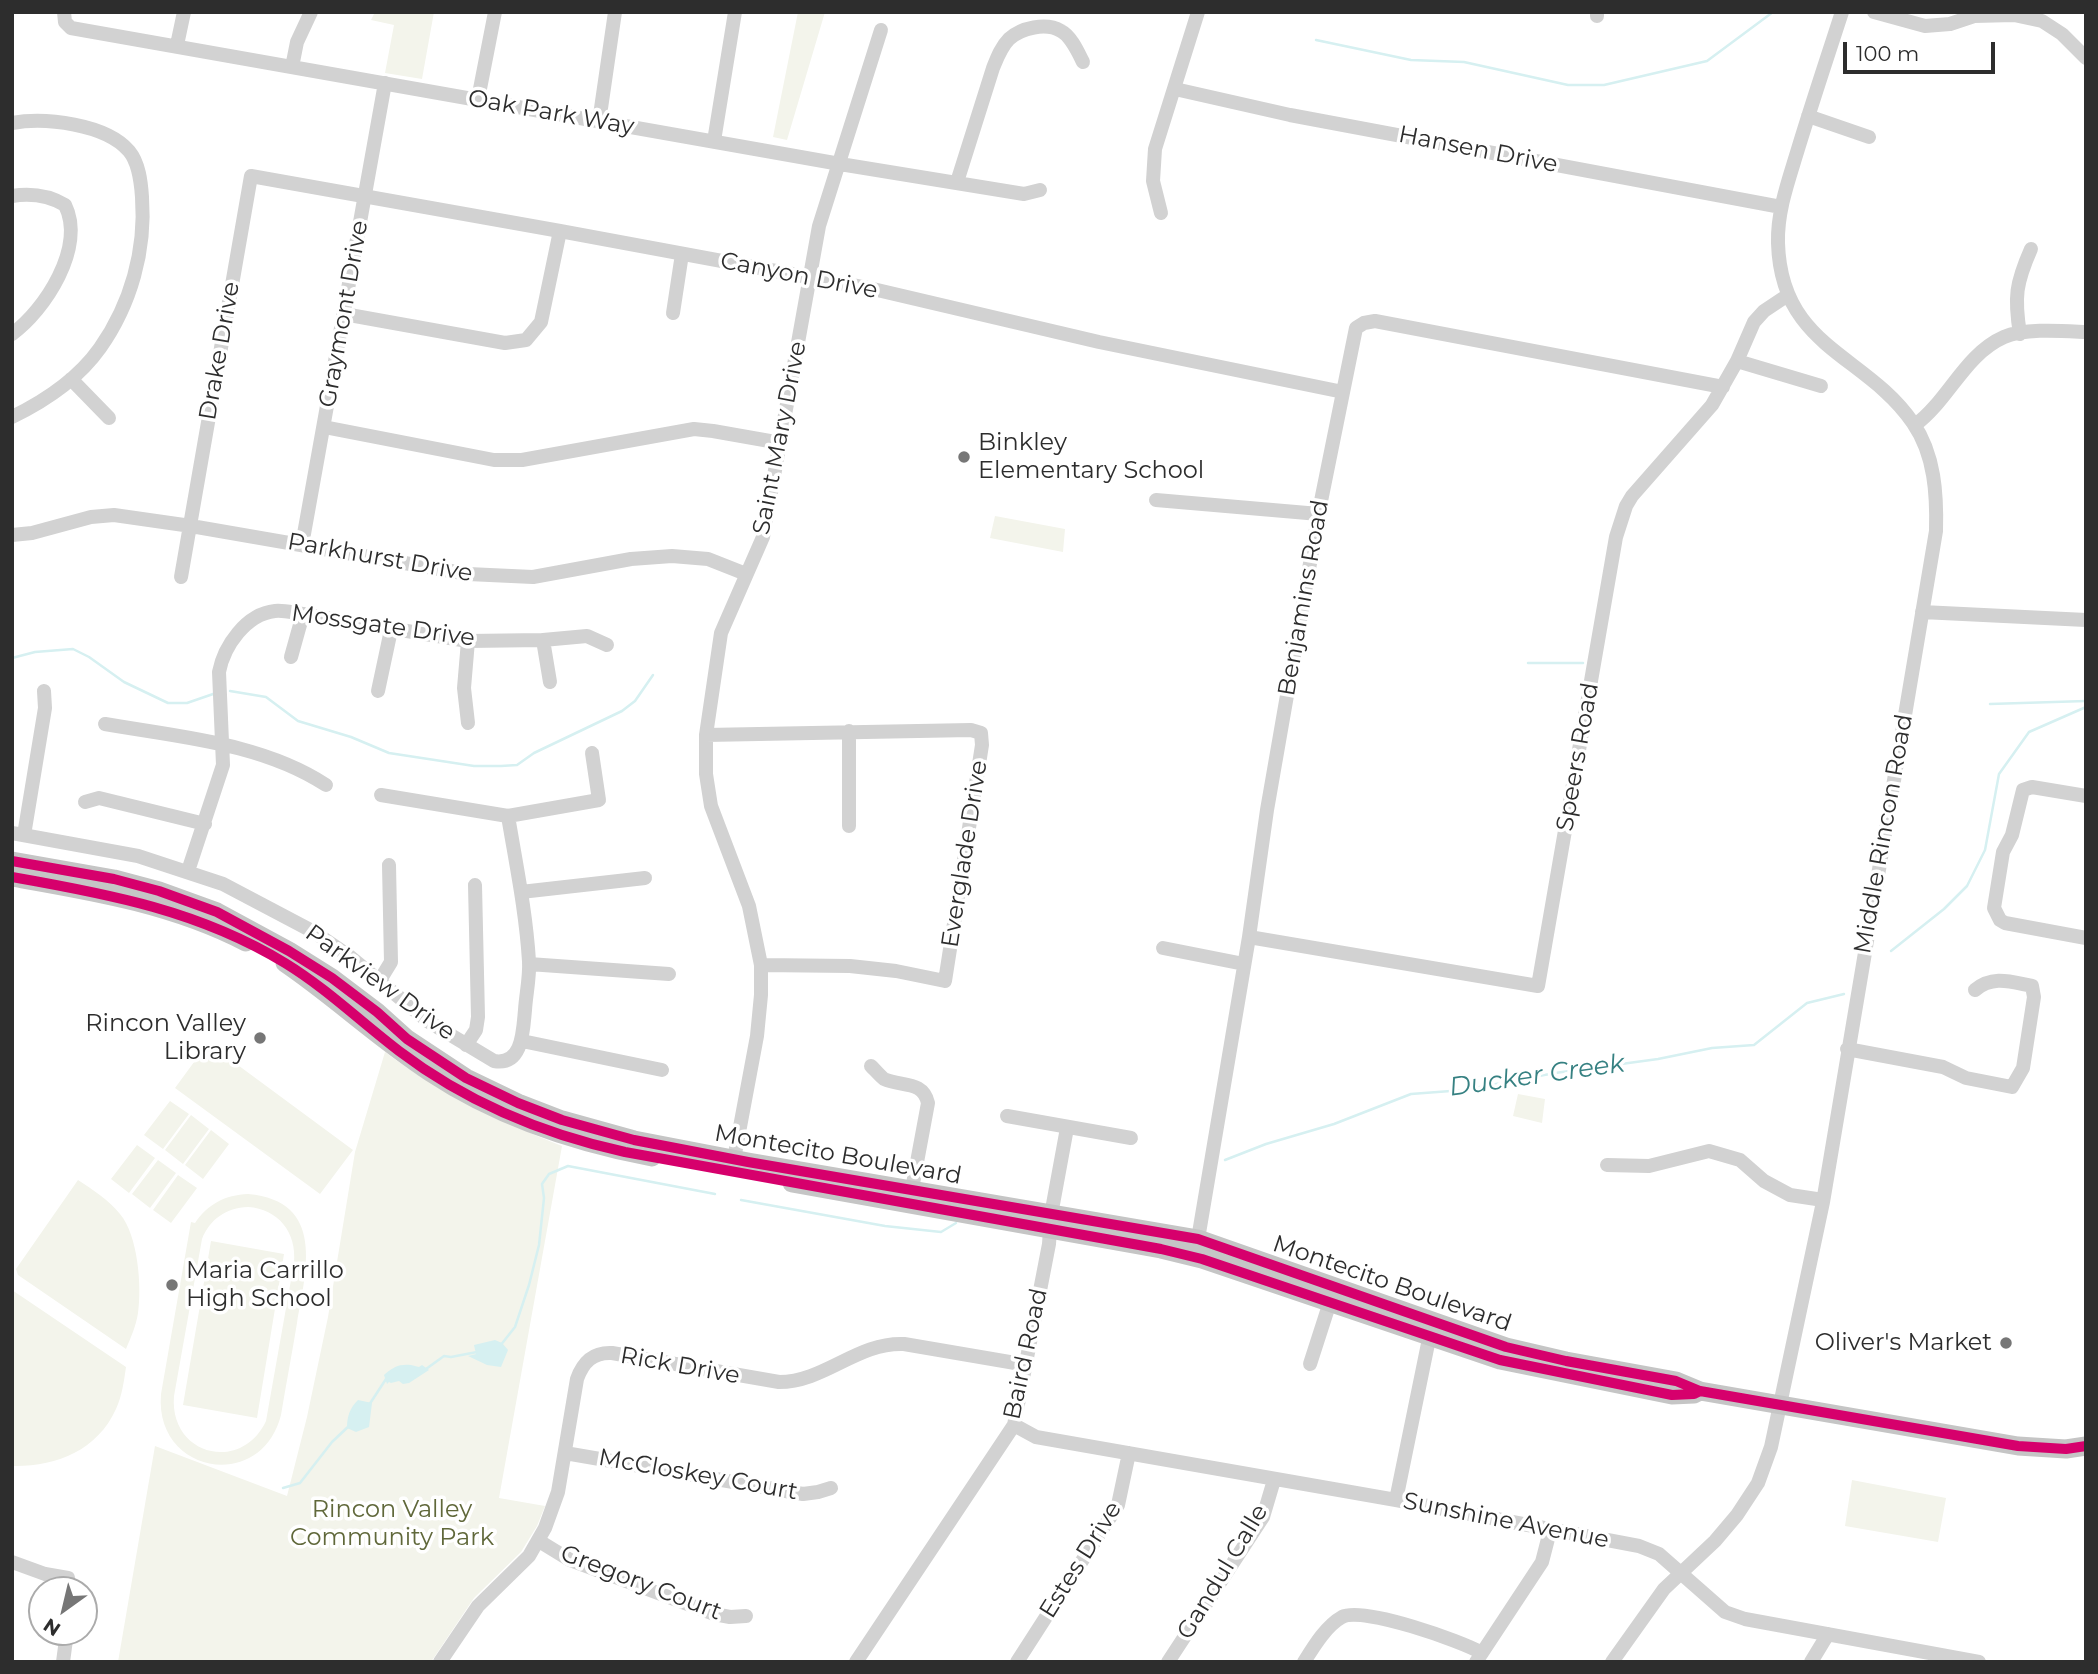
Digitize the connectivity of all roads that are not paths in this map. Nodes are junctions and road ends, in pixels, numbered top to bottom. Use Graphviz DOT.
graph roads {
  1 [pos="184,12"];
  2 [pos="311,12"];
  3 [pos="495,12"];
  4 [pos="615,12"];
  5 [pos="735,12"];
  6 [pos="1198,12"];
  7 [pos="1842,12"];
  8 [pos="1874,12"];
  9 [pos="64,17"];
  10 [pos="881,30"];
  11 [pos="177,45"];
  12 [pos="2086,58"];
  13 [pos="1083,62"];
  14 [pos="292,67"];
  15 [pos="384,83"];
  16 [pos="1175,89"];
  17 [pos="478,99"];
  18 [pos="1808,116"];
  19 [pos="12,122"];
  20 [pos="599,122"];
  21 [pos="1869,137"];
  22 [pos="714,141"];
  23 [pos="840,164"];
  24 [pos="251,176"];
  25 [pos="957,182"];
  26 [pos="1040,190"];
  27 [pos="12,196"];
  28 [pos="364,197"];
  29 [pos="1781,207"];
  30 [pos="1161,213"];
  31 [pos="560,231"];
  32 [pos="2031,249"];
  33 [pos="682,254"];
  34 [pos="810,278"];
  35 [pos="1788,295"];
  36 [pos="673,313"];
  37 [pos="344,314"];
  38 [pos="2086,332"];
  39 [pos="12,334"];
  40 [pos="2020,334"];
  41 [pos="1737,361"];
  42 [pos="71,379"];
  43 [pos="1821,386"];
  44 [pos="1723,387"];
  45 [pos="1343,392"];
  46 [pos="12,417"];
  47 [pos="109,418"];
  48 [pos="1915,425"];
  49 [pos="324,427"];
  50 [pos="781,443"];
  51 [pos="1156,500"];
  52 [pos="1319,514"];
  53 [pos="191,526"];
  54 [pos="12,535"];
  55 [pos="302,545"];
  56 [pos="746,574"];
  57 [pos="181,577"];
  58 [pos="1922,612"];
  59 [pos="303,614"];
  60 [pos="2086,620"];
  61 [pos="391,630"];
  62 [pos="543,640"];
  63 [pos="468,641"];
  64 [pos="607,645"];
  65 [pos="291,657"];
  66 [pos="550,682"];
  67 [pos="44,691"];
  68 [pos="378,691"];
  69 [pos="468,723"];
  70 [pos="105,724"];
  71 [pos="849,731"];
  72 [pos="706,735"];
  73 [pos="223,744"];
  74 [pos="592,753"];
  75 [pos="326,785"];
  76 [pos="381,795"];
  77 [pos="2086,796"];
  78 [pos="85,802"];
  79 [pos="508,816"];
  80 [pos="205,824"];
  81 [pos="849,827"];
  82 [pos="18,834"];
  83 [pos="12,861"];
  84 [pos="389,865"];
  85 [pos="188,871"];
  86 [pos="12,877"];
  87 [pos="645,878"];
  88 [pos="475,885"];
  89 [pos="521,892"];
  90 [pos="1249,937"];
  91 [pos="2086,938"];
  92 [pos="1163,948"];
  93 [pos="529,964"];
  94 [pos="1244,964"];
  95 [pos="761,965"];
  96 [pos="668,974"];
  97 [pos="380,980"];
  98 [pos="1975,990"];
  99 [pos="522,1041"];
  100 [pos="466,1045"];
  101 [pos="1847,1049"];
  102 [pos="871,1066"];
  103 [pos="662,1070"];
  104 [pos="1007,1116"];
  105 [pos="1067,1128"];
  106 [pos="1131,1138"];
  107 [pos="734,1159"];
  108 [pos="1607,1165"];
  109 [pos="912,1189"];
  110 [pos="1823,1200"];
  111 [pos="1051,1221"];
  112 [pos="1198,1239"];
  113 [pos="1330,1303"];
  114 [pos="1431,1328"];
  115 [pos="1310,1364"];
  116 [pos="1027,1365"];
  117 [pos="1782,1405"];
  118 [pos="1014,1425"];
  119 [pos="2086,1446"];
  120 [pos="565,1453"];
  121 [pos="1129,1453"];
  122 [pos="1274,1479"];
  123 [pos="831,1488"];
  124 [pos="1396,1500"];
  125 [pos="1550,1531"];
  126 [pos="538,1541"];
  127 [pos="12,1562"];
  128 [pos="1680,1571"];
  129 [pos="56,1576"];
  130 [pos="746,1616"];
  131 [pos="1828,1634"];
  132 [pos="1479,1657"];
  133 [pos="440,1662"];
  134 [pos="856,1662"];
  135 [pos="1017,1662"];
  136 [pos="1168,1662"];
  137 [pos="1304,1662"];
  138 [pos="1612,1662"];
  139 [pos="1811,1662"];
  140 [pos="1979,1662"];
  1 -- 11 [label="street"];
  2 -- 14 [label="street"];
  3 -- 17 [label="street"];
  4 -- 20 [label="street"];
  5 -- 22 [label="street"];
  6 -- 16 [label="street"];
  7 -- 18 [label="street, Middle Rincon Road"];
  8 -- 12 [label="street"];
  9 -- 11 [label="street, Oak Park Way"];
  10 -- 23 [label="street, Saint Mary Drive"];
  11 -- 14 [label="street, Oak Park Way"];
  13 -- 25 [label="street"];
  14 -- 15 [label="street, Oak Park Way"];
  15 -- 17 [label="street, Oak Park Way"];
  15 -- 28 [label="street, Graymont Drive"];
  16 -- 29 [label="street, Hansen Drive"];
  16 -- 30 [label="street"];
  17 -- 20 [label="street, Oak Park Way"];
  18 -- 21 [label="street"];
  18 -- 29 [label="street, Middle Rincon Road"];
  19 -- 42 [label="street"];
  20 -- 22 [label="street, Oak Park Way"];
  22 -- 23 [label="street, Oak Park Way"];
  23 -- 25 [label="street, Oak Park Way"];
  23 -- 34 [label="street, Saint Mary Drive"];
  24 -- 28 [label="street, Canyon Drive"];
  24 -- 53 [label="street, Drake Drive"];
  25 -- 26 [label="street, Oak Park Way"];
  27 -- 39 [label="street"];
  28 -- 31 [label="street, Canyon Drive"];
  28 -- 37 [label="street, Graymont Drive"];
  29 -- 35 [label="street, Middle Rincon Road"];
  31 -- 33 [label="street, Canyon Drive"];
  31 -- 37 [label="street"];
  32 -- 40 [label="street"];
  33 -- 34 [label="street, Canyon Drive"];
  33 -- 36 [label="street"];
  34 -- 45 [label="street, Canyon Drive"];
  34 -- 50 [label="street, Saint Mary Drive"];
  35 -- 41 [label="street, Speers Road"];
  35 -- 48 [label="street, Middle Rincon Road"];
  37 -- 49 [label="street, Graymont Drive"];
  38 -- 40 [label="street"];
  40 -- 48 [label="street"];
  41 -- 43 [label="street"];
  41 -- 44 [label="street, Speers Road"];
  42 -- 46 [label="street"];
  42 -- 47 [label="street"];
  44 -- 45 [label="street, Benjamins Road"];
  44 -- 90 [label="street, Speers Road"];
  45 -- 52 [label="street, Benjamins Road"];
  48 -- 58 [label="street, Middle Rincon Road"];
  49 -- 50 [label="street"];
  49 -- 55 [label="street, Graymont Drive"];
  50 -- 56 [label="street, Saint Mary Drive"];
  51 -- 52 [label="street"];
  52 -- 90 [label="street, Benjamins Road"];
  53 -- 54 [label="street, Parkhurst Drive"];
  53 -- 55 [label="street, Parkhurst Drive"];
  53 -- 57 [label="street, Drake Drive"];
  55 -- 56 [label="street, Parkhurst Drive"];
  56 -- 72 [label="street, Saint Mary Drive"];
  58 -- 60 [label="street"];
  58 -- 101 [label="street, Middle Rincon Road"];
  59 -- 61 [label="street, Mossgate Drive"];
  59 -- 65 [label="street"];
  59 -- 73 [label="street, Mossgate Drive"];
  61 -- 63 [label="street, Mossgate Drive"];
  61 -- 68 [label="street"];
  62 -- 63 [label="street, Mossgate Drive"];
  62 -- 64 [label="street, Mossgate Drive"];
  62 -- 66 [label="street"];
  63 -- 69 [label="street"];
  67 -- 82 [label="street"];
  70 -- 73 [label="street"];
  71 -- 72 [label="street, Everglade Drive"];
  71 -- 81 [label="street"];
  71 -- 95 [label="street, Everglade Drive"];
  72 -- 95 [label="street, Saint Mary Drive"];
  73 -- 75 [label="street"];
  73 -- 80 [label="street, Mossgate Drive"];
  74 -- 79 [label="street"];
  76 -- 79 [label="street"];
  77 -- 91 [label="street"];
  78 -- 80 [label="street"];
  79 -- 89 [label="street"];
  80 -- 85 [label="street, Mossgate Drive"];
  82 -- 85 [label="street, Parkview Drive"];
  83 -- 107 [label="main road, Montecito Boulevard"];
  84 -- 97 [label="street"];
  85 -- 97 [label="street, Parkview Drive"];
  86 -- 111 [label="main road, Montecito Boulevard"];
  87 -- 89 [label="street"];
  88 -- 100 [label="street"];
  89 -- 93 [label="street"];
  90 -- 94 [label="street, Benjamins Road"];
  92 -- 94 [label="street"];
  93 -- 96 [label="street"];
  93 -- 99 [label="street"];
  94 -- 112 [label="street, Benjamins Road"];
  95 -- 107 [label="street, Saint Mary Drive"];
  97 -- 100 [label="street, Parkview Drive"];
  98 -- 101 [label="street"];
  99 -- 100 [label="street, Parkview Drive"];
  99 -- 103 [label="street"];
  101 -- 110 [label="street, Middle Rincon Road"];
  102 -- 109 [label="street"];
  104 -- 105 [label="street"];
  105 -- 106 [label="street"];
  105 -- 111 [label="street, Baird Road"];
  107 -- 109 [label="main road, Montecito Boulevard"];
  108 -- 110 [label="street"];
  109 -- 111 [label="main road, Montecito Boulevard"];
  110 -- 117 [label="street, Middle Rincon Road"];
  111 -- 112 [label="main road, Montecito Boulevard"];
  111 -- 113 [label="main road, Montecito Boulevard"];
  111 -- 116 [label="street, Baird Road"];
  112 -- 114 [label="main road, Montecito Boulevard"];
  113 -- 114 [label="main road, Montecito Boulevard"];
  113 -- 115 [label="street"];
  114 -- 117 [label="main road, Montecito Boulevard"];
  114 -- 124 [label="street"];
  116 -- 118 [label="street, Baird Road"];
  116 -- 120 [label="street, Rick Drive"];
  117 -- 119 [label="main road, Montecito Boulevard"];
  117 -- 128 [label="street, Middle Rincon Road"];
  118 -- 121 [label="street, Sunshine Avenue"];
  118 -- 134 [label="street, Baird Road"];
  120 -- 123 [label="street, McCloskey Court"];
  120 -- 126 [label="street, Rick Drive"];
  121 -- 122 [label="street, Sunshine Avenue"];
  121 -- 135 [label="street, Estes Drive"];
  122 -- 124 [label="street, Sunshine Avenue"];
  122 -- 136 [label="street, Gandul Calle"];
  124 -- 125 [label="street, Sunshine Avenue"];
  125 -- 128 [label="street, Sunshine Avenue"];
  125 -- 132 [label="street"];
  126 -- 130 [label="street, Gregory Court"];
  126 -- 133 [label="street, Rick Drive"];
  127 -- 129 [label="street"];
  128 -- 131 [label="street, Sunshine Avenue"];
  128 -- 138 [label="street, Middle Rincon Road"];
  131 -- 139 [label="street"];
  131 -- 140 [label="street, Sunshine Avenue"];
  132 -- 137 [label="street"];
}
